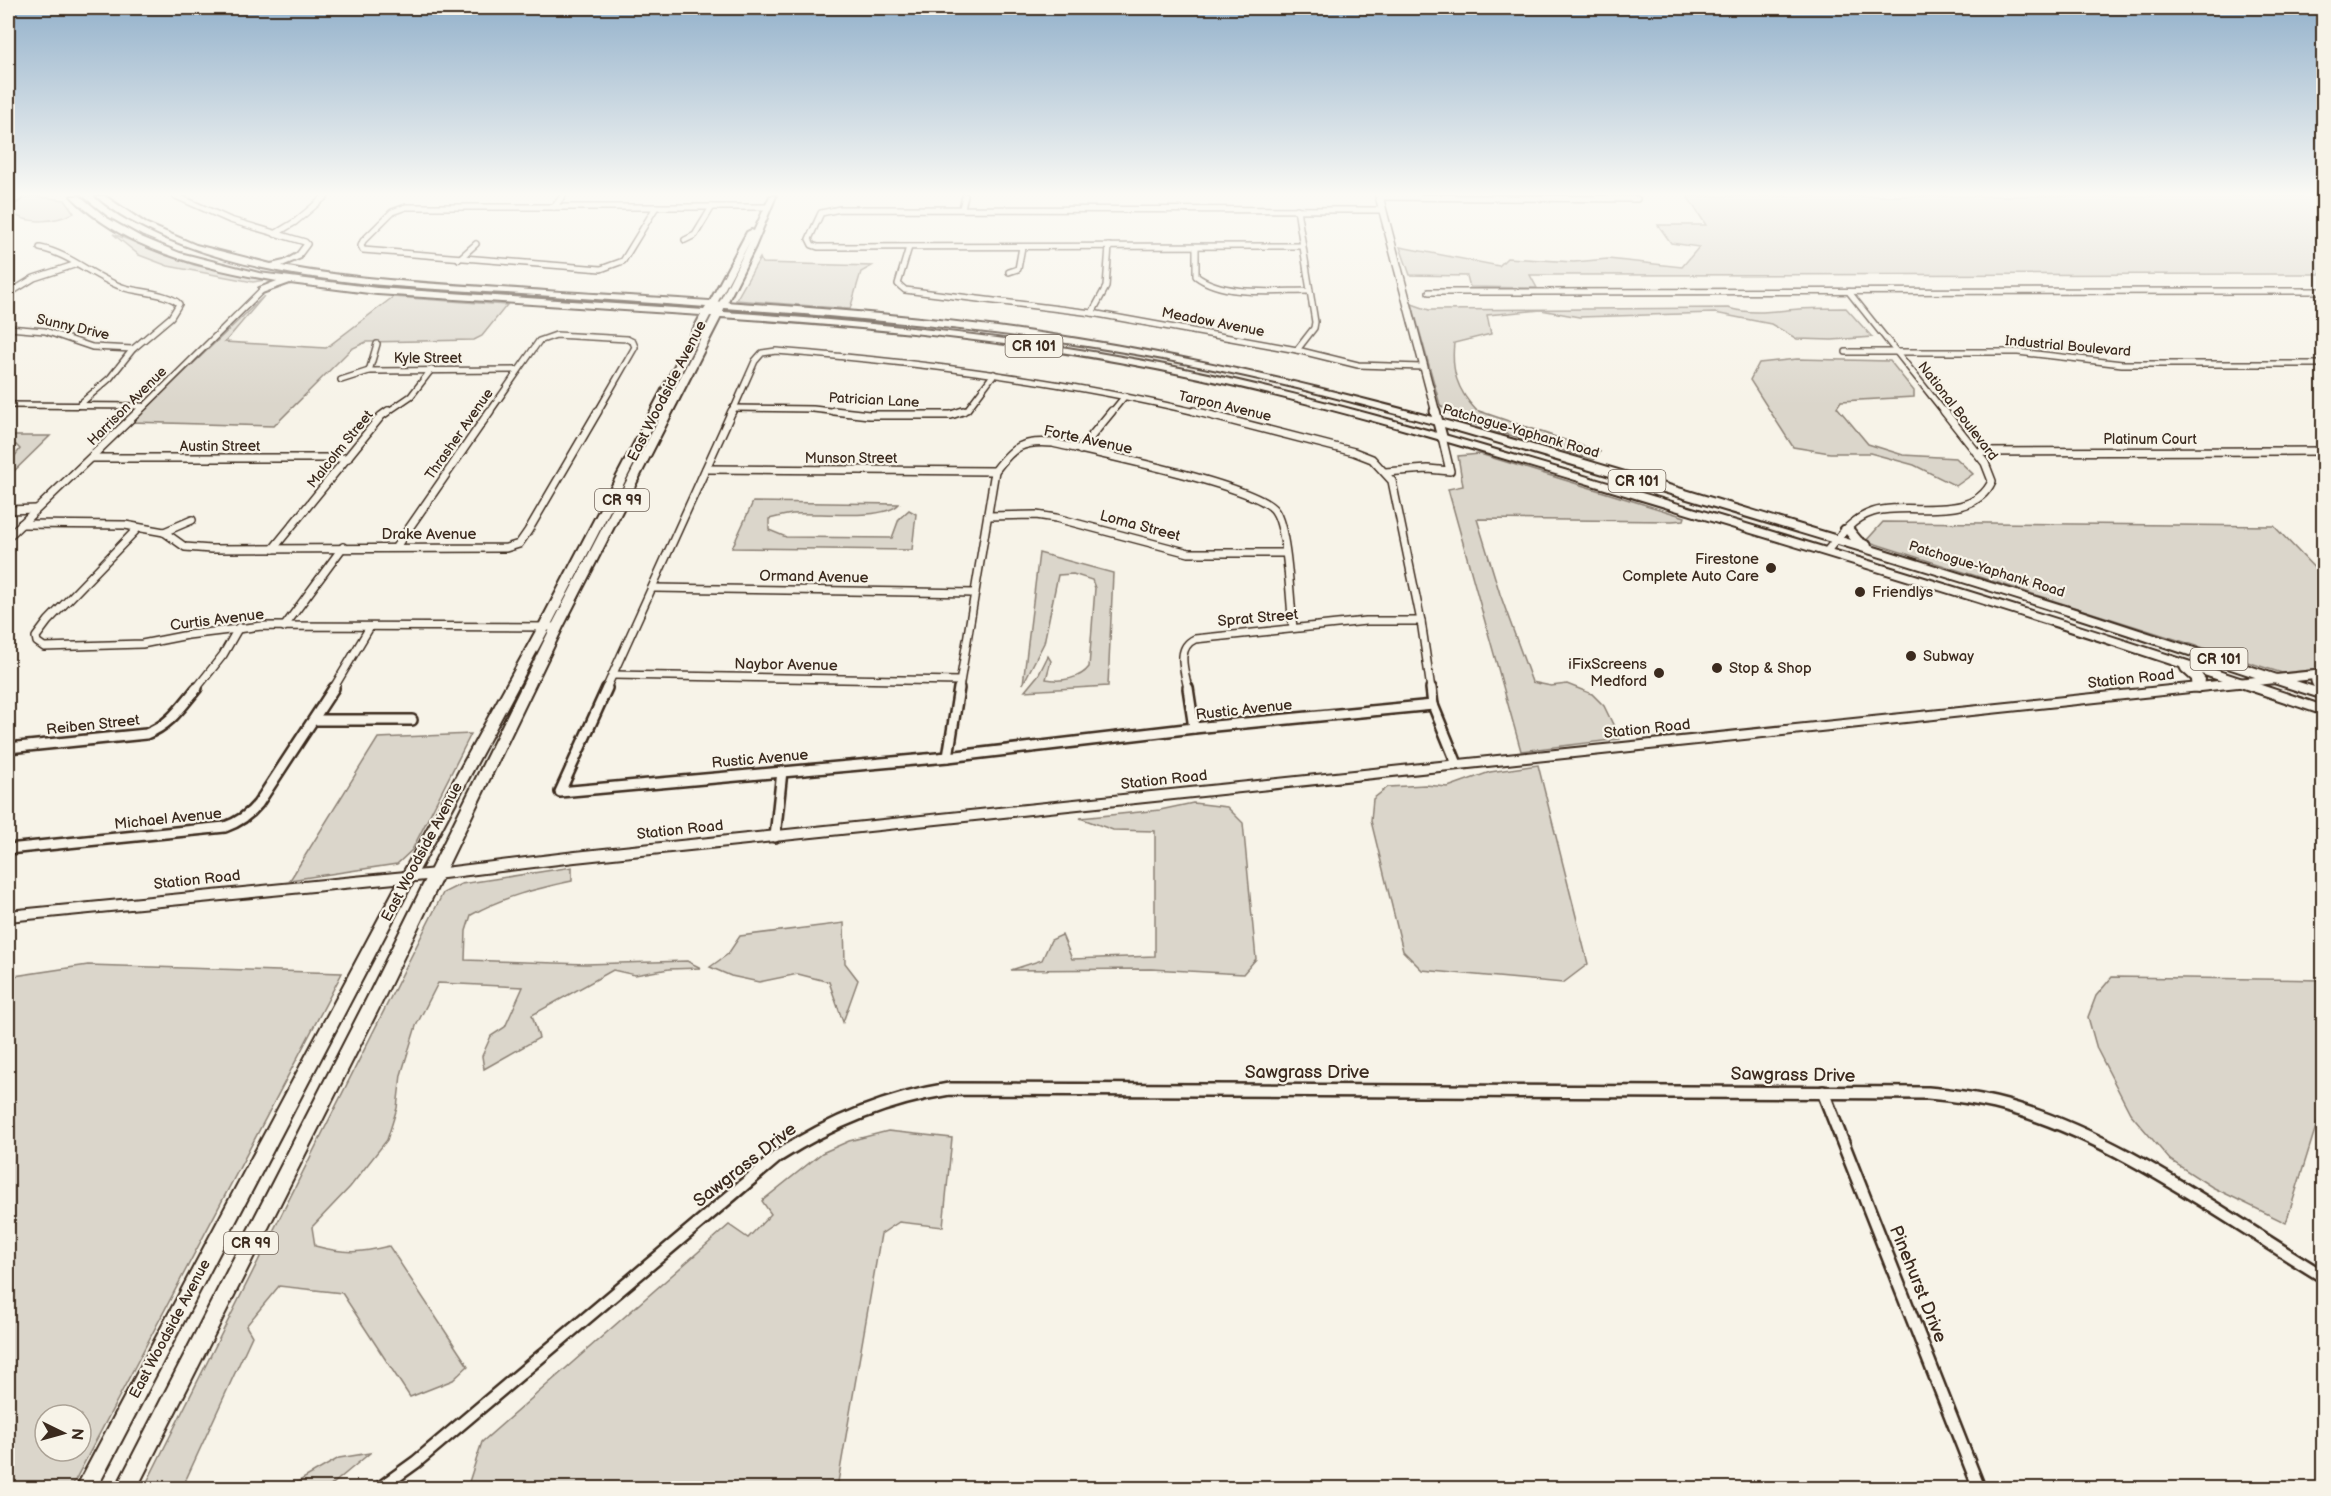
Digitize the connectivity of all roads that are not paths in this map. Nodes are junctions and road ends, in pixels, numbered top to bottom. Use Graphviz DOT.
graph roads {
  1 [pos="69,266"];
  2 [pos="78,266"];
  3 [pos="218,266"];
  4 [pos="279,266"];
  5 [pos="291,266"];
  6 [pos="563,266"];
  7 [pos="613,266"];
  8 [pos="740,266"];
  9 [pos="903,266"];
  10 [pos="1019,266"];
  11 [pos="1108,266"];
  12 [pos="1196,266"];
  13 [pos="1305,266"];
  14 [pos="1398,266"];
  15 [pos="1009,272"];
  16 [pos="320,274"];
  17 [pos="321,285"];
  18 [pos="262,290"];
  19 [pos="1309,291"];
  20 [pos="2324,291"];
  21 [pos="1429,292"];
  22 [pos="1849,292"];
  23 [pos="8,294"];
  24 [pos="714,310"];
  25 [pos="1092,313"];
  26 [pos="8,328"];
  27 [pos="546,338"];
  28 [pos="377,344"];
  29 [pos="134,350"];
  30 [pos="1297,350"];
  31 [pos="1846,352"];
  32 [pos="1897,352"];
  33 [pos="754,361"];
  34 [pos="2324,364"];
  35 [pos="1422,367"];
  36 [pos="9,369"];
  37 [pos="431,370"];
  38 [pos="518,370"];
  39 [pos="369,371"];
  40 [pos="994,374"];
  41 [pos="8,377"];
  42 [pos="341,380"];
  43 [pos="1125,396"];
  44 [pos="8,405"];
  45 [pos="79,405"];
  46 [pos="142,406"];
  47 [pos="733,408"];
  48 [pos="1438,423"];
  49 [pos="1442,437"];
  50 [pos="1080,450"];
  51 [pos="2324,451"];
  52 [pos="1976,452"];
  53 [pos="92,458"];
  54 [pos="348,458"];
  55 [pos="706,469"];
  56 [pos="995,471"];
  57 [pos="1385,472"];
  58 [pos="36,509"];
  59 [pos="8,510"];
  60 [pos="989,516"];
  61 [pos="192,520"];
  62 [pos="21,524"];
  63 [pos="138,528"];
  64 [pos="1847,528"];
  65 [pos="164,532"];
  66 [pos="8,537"];
  67 [pos="1836,539"];
  68 [pos="396,547"];
  69 [pos="343,548"];
  70 [pos="273,549"];
  71 [pos="1827,551"];
  72 [pos="1285,553"];
  73 [pos="1908,561"];
  74 [pos="653,588"];
  75 [pos="975,593"];
  76 [pos="1421,621"];
  77 [pos="239,627"];
  78 [pos="284,627"];
  79 [pos="370,627"];
  80 [pos="551,627"];
  81 [pos="1293,628"];
  82 [pos="2136,648"];
  83 [pos="612,675"];
  84 [pos="2321,675"];
  85 [pos="2278,679"];
  86 [pos="960,681"];
  87 [pos="2243,683"];
  88 [pos="2198,688"];
  89 [pos="2324,689"];
  90 [pos="2324,695"];
  91 [pos="1433,705"];
  92 [pos="2324,711"];
  93 [pos="315,720"];
  94 [pos="412,720"];
  95 [pos="1194,728"];
  96 [pos="8,747"];
  97 [pos="948,757"];
  98 [pos="1457,764"];
  99 [pos="782,771"];
  100 [pos="775,837"];
  101 [pos="8,849"];
  102 [pos="436,874"];
  103 [pos="408,877"];
  104 [pos="8,916"];
  105 [pos="1823,1092"];
  106 [pos="2324,1277"];
  107 [pos="86,1488"];
  108 [pos="126,1488"];
  109 [pos="380,1488"];
  110 [pos="1979,1488"];
  1 -- 23 [label="street"];
  2 -- 29 [label="street"];
  3 -- 17 [label="main road, CR 101"];
  3 -- 18 [label="main road"];
  4 -- 16 [label="main road, CR 101"];
  5 -- 16 [label="main road"];
  6 -- 7 [label="street"];
  8 -- 24 [label="main road, East Woodside Avenue / CR 99"];
  9 -- 25 [label="street, Meadow Avenue"];
  10 -- 15 [label="street"];
  11 -- 25 [label="street"];
  12 -- 19 [label="street"];
  13 -- 19 [label="street"];
  14 -- 35 [label="street"];
  16 -- 24 [label="main road, CR 101"];
  17 -- 18 [label="main road"];
  17 -- 24 [label="main road, CR 101"];
  18 -- 46 [label="street, Harrison Avenue"];
  19 -- 30 [label="street"];
  20 -- 22 [label="street"];
  21 -- 22 [label="street"];
  22 -- 32 [label="street, National Boulevard"];
  24 -- 48 [label="main road, Patchogue-Yaphank Road / CR 101"];
  24 -- 49 [label="main road, Patchogue-Yaphank Road / CR 101"];
  24 -- 80 [label="main road, East Woodside Avenue / CR 99"];
  25 -- 30 [label="street, Meadow Avenue"];
  26 -- 29 [label="street, Sunny Drive"];
  27 -- 38 [label="street, Thrasher Avenue"];
  27 -- 68 [label="street, Drake Avenue"];
  28 -- 39 [label="street"];
  29 -- 45 [label="street"];
  30 -- 35 [label="street, Meadow Avenue"];
  31 -- 32 [label="street, Industrial Boulevard"];
  32 -- 34 [label="street, Industrial Boulevard"];
  32 -- 52 [label="street, National Boulevard"];
  33 -- 40 [label="street, Tarpon Avenue"];
  33 -- 47 [label="street, Rustic Avenue"];
  35 -- 48 [label="street"];
  36 -- 41 [label="street"];
  37 -- 38 [label="street, Kyle Street"];
  37 -- 39 [label="street, Kyle Street"];
  37 -- 54 [label="street, Malcolm Street"];
  38 -- 68 [label="street, Thrasher Avenue"];
  39 -- 42 [label="street, Kyle Street"];
  40 -- 43 [label="street, Tarpon Avenue"];
  40 -- 47 [label="street, Patrician Lane"];
  43 -- 50 [label="street"];
  43 -- 57 [label="street, Tarpon Avenue"];
  44 -- 45 [label="street"];
  45 -- 46 [label="street"];
  46 -- 53 [label="street, Harrison Avenue"];
  47 -- 55 [label="street, Rustic Avenue"];
  48 -- 49 [label="street"];
  48 -- 67 [label="main road, Patchogue-Yaphank Road / CR 101"];
  49 -- 57 [label="street"];
  49 -- 71 [label="main road, Patchogue-Yaphank Road / CR 101"];
  50 -- 56 [label="street, Forte Avenue"];
  50 -- 72 [label="street, Forte Avenue"];
  51 -- 52 [label="street, Platinum Court"];
  52 -- 64 [label="street, National Boulevard"];
  53 -- 54 [label="street, Austin Street"];
  53 -- 58 [label="street, Harrison Avenue"];
  54 -- 70 [label="street, Malcolm Street"];
  55 -- 56 [label="street, Munson Street"];
  55 -- 74 [label="street, Rustic Avenue"];
  56 -- 60 [label="street"];
  57 -- 76 [label="street"];
  58 -- 59 [label="street"];
  58 -- 62 [label="street, Harrison Avenue"];
  60 -- 72 [label="street, Loma Street"];
  60 -- 75 [label="street"];
  61 -- 65 [label="street"];
  62 -- 63 [label="street, Drake Avenue"];
  62 -- 66 [label="street, Harrison Avenue"];
  63 -- 65 [label="street, Drake Avenue"];
  63 -- 77 [label="street, Curtis Avenue"];
  64 -- 67 [label="street, National Boulevard"];
  64 -- 73 [label="main road"];
  65 -- 70 [label="street, Drake Avenue"];
  67 -- 71 [label="street, National Boulevard"];
  67 -- 73 [label="main road, Patchogue-Yaphank Road / CR 101"];
  68 -- 69 [label="street, Drake Avenue"];
  69 -- 70 [label="street, Drake Avenue"];
  69 -- 78 [label="street"];
  71 -- 82 [label="main road, Patchogue-Yaphank Road / CR 101"];
  72 -- 81 [label="street, Forte Avenue"];
  73 -- 85 [label="main road, Patchogue-Yaphank Road / CR 101"];
  74 -- 75 [label="street, Ormand Avenue"];
  74 -- 83 [label="street, Rustic Avenue"];
  75 -- 86 [label="street"];
  76 -- 81 [label="street, Sprat Street"];
  76 -- 91 [label="street"];
  77 -- 78 [label="street, Curtis Avenue"];
  77 -- 96 [label="street, Reiben Street"];
  78 -- 79 [label="street, Curtis Avenue"];
  79 -- 80 [label="street, Curtis Avenue"];
  79 -- 93 [label="street, Michael Avenue"];
  80 -- 102 [label="main road, East Woodside Avenue / CR 99"];
  80 -- 103 [label="main road, East Woodside Avenue / CR 99"];
  81 -- 95 [label="street, Sprat Street"];
  82 -- 87 [label="main road, CR 101"];
  82 -- 88 [label="main road"];
  83 -- 86 [label="street, Naybor Avenue"];
  83 -- 99 [label="street, Rustic Avenue"];
  84 -- 85 [label="main road, Station Road"];
  84 -- 89 [label="main road"];
  85 -- 87 [label="main road, Station Road"];
  85 -- 90 [label="main road, Patchogue-Yaphank Road / CR 101"];
  86 -- 97 [label="street"];
  87 -- 88 [label="main road, Station Road"];
  87 -- 92 [label="main road, CR 101"];
  88 -- 98 [label="main road, Station Road"];
  91 -- 95 [label="street, Rustic Avenue"];
  91 -- 98 [label="street"];
  93 -- 94 [label="street"];
  93 -- 101 [label="street, Michael Avenue"];
  95 -- 97 [label="street, Rustic Avenue"];
  97 -- 99 [label="street, Rustic Avenue"];
  98 -- 100 [label="main road, Station Road"];
  99 -- 100 [label="street"];
  100 -- 102 [label="main road, Station Road"];
  102 -- 103 [label="main road, Station Road"];
  102 -- 108 [label="main road, East Woodside Avenue / CR 99"];
  103 -- 104 [label="main road, Station Road"];
  103 -- 107 [label="main road, East Woodside Avenue / CR 99"];
  105 -- 106 [label="street, Sawgrass Drive"];
  105 -- 109 [label="street, Sawgrass Drive"];
  105 -- 110 [label="street, Pinehurst Drive"];
}
